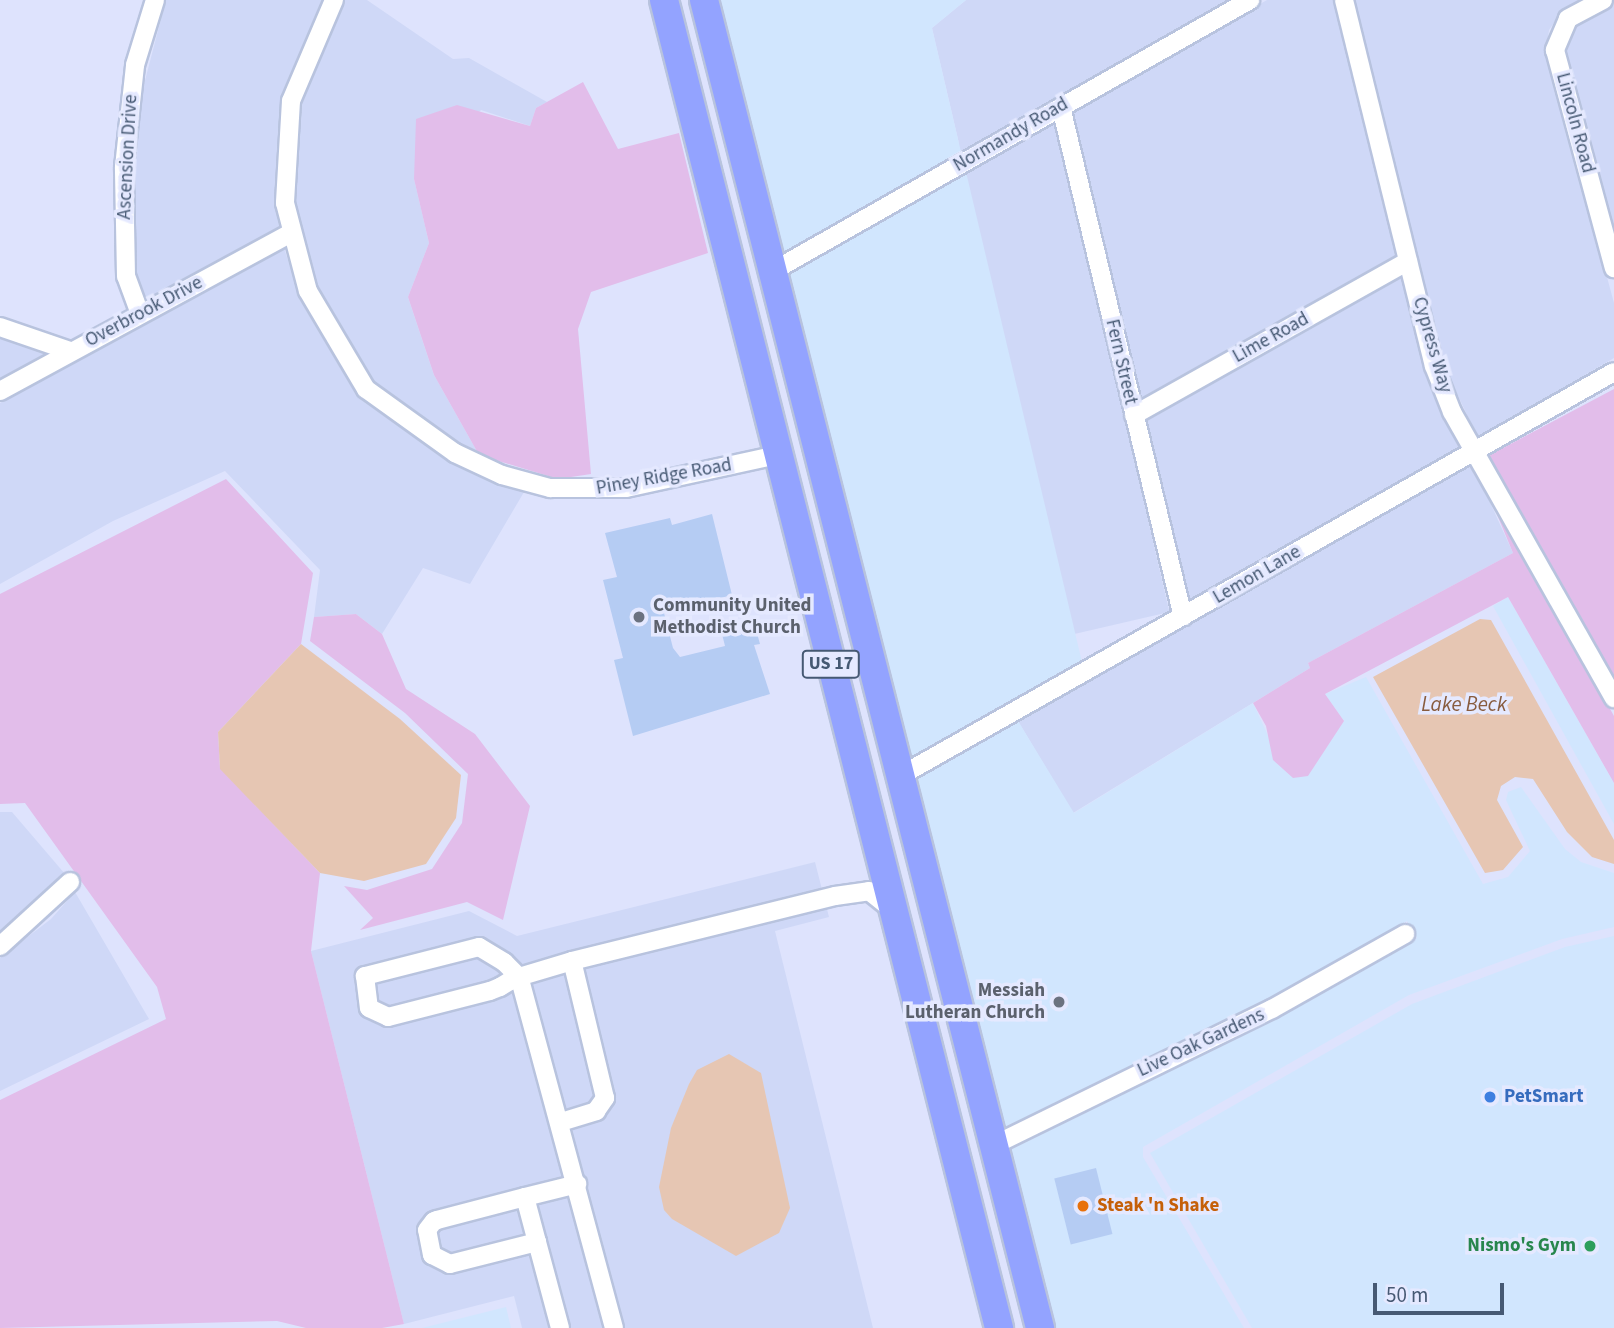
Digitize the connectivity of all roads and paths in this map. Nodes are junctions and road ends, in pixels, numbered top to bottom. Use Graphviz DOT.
graph roads {
  1 [pos="155,0"];
  2 [pos="334,0"];
  3 [pos="664,0"];
  4 [pos="704,0"];
  5 [pos="1250,0"];
  6 [pos="1344,0"];
  7 [pos="1603,0"];
  8 [pos="1061,107"];
  9 [pos="715,199"];
  10 [pos="289,234"];
  11 [pos="1408,261"];
  12 [pos="1614,268"];
  13 [pos="773,271"];
  14 [pos="140,314"];
  15 [pos="0,327"];
  16 [pos="70,351"];
  17 [pos="1614,372"];
  18 [pos="0,391"];
  19 [pos="1134,415"];
  20 [pos="1475,451"];
  21 [pos="778,455"];
  22 [pos="833,509"];
  23 [pos="817,609"];
  24 [pos="1183,617"];
  25 [pos="1614,698"];
  26 [pos="900,776"];
  27 [pos="870,814"];
  28 [pos="70,882"];
  29 [pos="896,918"];
  30 [pos="1405,934"];
  31 [pos="0,946"];
  32 [pos="572,961"];
  33 [pos="950,968"];
  34 [pos="519,977"];
  35 [pos="937,1082"];
  36 [pos="561,1122"];
  37 [pos="994,1145"];
  38 [pos="577,1184"];
  39 [pos="525,1197"];
  40 [pos="537,1242"];
  41 [pos="560,1328"];
  42 [pos="614,1328"];
  43 [pos="999,1328"];
  44 [pos="1040,1328"];
  1 -- 14 [label="street, Ascension Drive"];
  2 -- 10 [label="street, Piney Ridge Road"];
  3 -- 9 [label="main road, US 17"];
  4 -- 13 [label="main road, US 17"];
  5 -- 8 [label="street, Normandy Road"];
  6 -- 11 [label="street, Cypress Way"];
  7 -- 12 [label="street, Lincoln Road"];
  8 -- 13 [label="street, Normandy Road"];
  8 -- 19 [label="street, Fern Street"];
  9 -- 13 [label="main road"];
  9 -- 21 [label="main road, US 17"];
  10 -- 14 [label="street, Overbrook Drive"];
  10 -- 21 [label="street, Piney Ridge Road"];
  11 -- 19 [label="street, Lime Road"];
  11 -- 20 [label="street, Cypress Way"];
  13 -- 22 [label="main road, US 17"];
  14 -- 16 [label="street, Overbrook Drive"];
  15 -- 16 [label="street"];
  16 -- 18 [label="street, Overbrook Drive"];
  17 -- 20 [label="street, Lemon Lane"];
  19 -- 24 [label="street, Fern Street"];
  20 -- 24 [label="street, Lemon Lane"];
  20 -- 25 [label="street, Cypress Way"];
  21 -- 22 [label="main road"];
  21 -- 23 [label="main road, US 17"];
  22 -- 26 [label="main road, US 17"];
  23 -- 26 [label="main road"];
  23 -- 27 [label="main road, US 17"];
  24 -- 26 [label="street, Lemon Lane"];
  26 -- 33 [label="main road, US 17"];
  27 -- 29 [label="main road, US 17"];
  27 -- 33 [label="main road"];
  28 -- 31 [label="street"];
  29 -- 32 [label="street"];
  29 -- 35 [label="main road, US 17"];
  30 -- 37 [label="street, Live Oak Gardens"];
  32 -- 34 [label="street"];
  32 -- 36 [label="street"];
  33 -- 37 [label="main road, US 17"];
  34 -- 34 [label="street"];
  34 -- 36 [label="street"];
  35 -- 37 [label="main road"];
  35 -- 43 [label="main road, US 17"];
  36 -- 38 [label="street"];
  37 -- 44 [label="main road, US 17"];
  38 -- 39 [label="street"];
  38 -- 42 [label="street"];
  39 -- 40 [label="street"];
  39 -- 40 [label="street"];
  40 -- 41 [label="street"];
}
